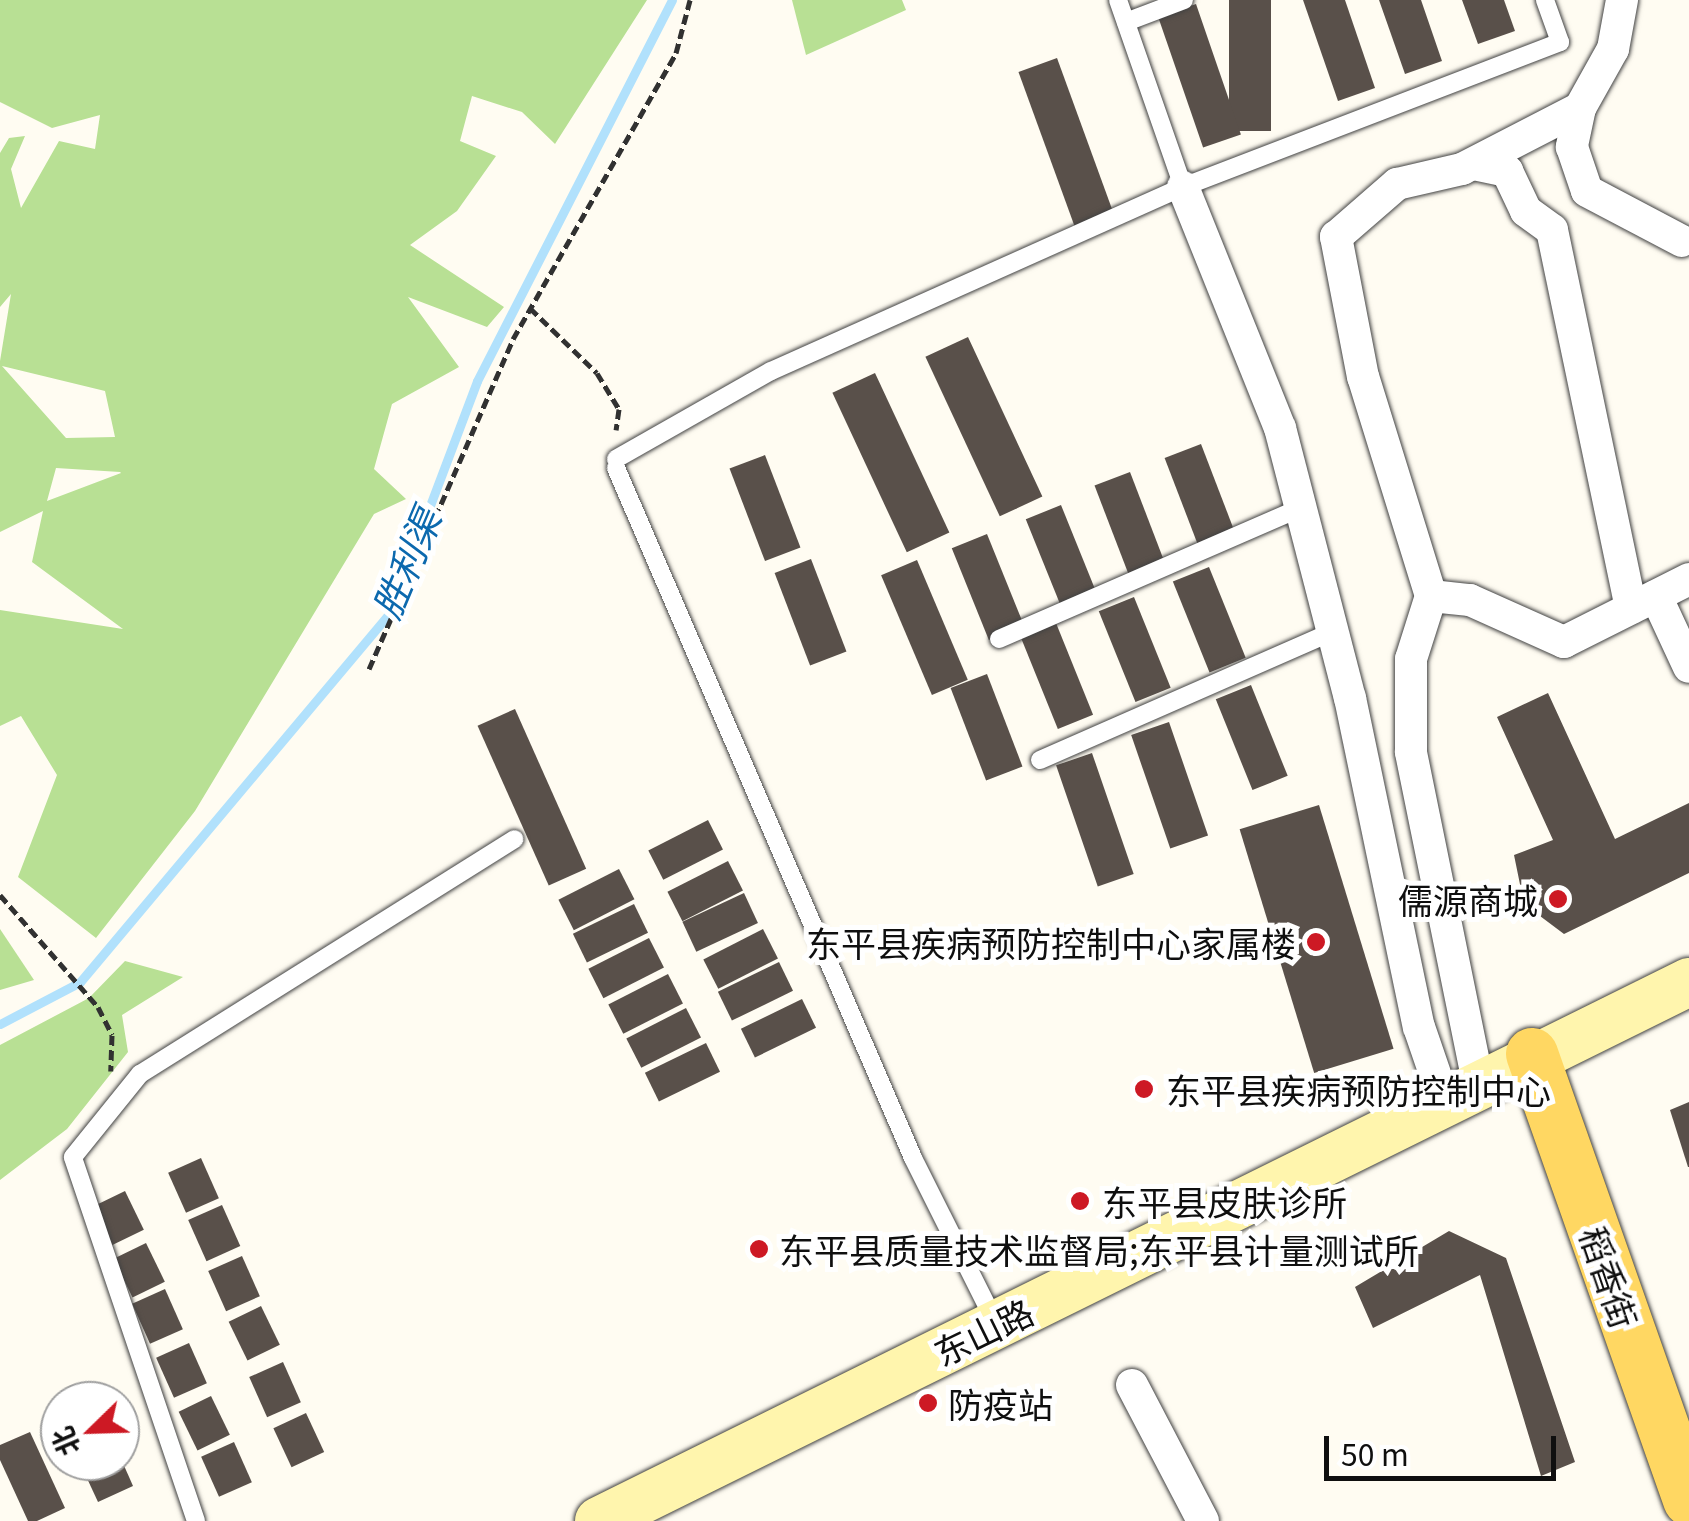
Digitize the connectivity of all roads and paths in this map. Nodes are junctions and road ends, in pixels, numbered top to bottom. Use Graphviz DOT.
graph roads {
  1 [pos="690,0"];
  2 [pos="1118,0"];
  3 [pos="1184,0"];
  4 [pos="1545,0"];
  5 [pos="1622,0"];
  6 [pos="1126,22"];
  7 [pos="1580,108"];
  8 [pos="1474,164"];
  9 [pos="1183,187"];
  10 [pos="1682,242"];
  11 [pos="530,308"];
  12 [pos="616,464"];
  13 [pos="1302,507"];
  14 [pos="1689,579"];
  15 [pos="1431,596"];
  16 [pos="1644,602"];
  17 [pos="1334,631"];
  18 [pos="1000,639"];
  19 [pos="369,668"];
  20 [pos="1689,668"];
  21 [pos="1040,760"];
  22 [pos="514,839"];
  23 [pos="0,895"];
  24 [pos="1689,982"];
  25 [pos="1532,1054"];
  26 [pos="1461,1091"];
  27 [pos="96,1128"];
  28 [pos="997,1324"];
  29 [pos="1132,1385"];
  30 [pos="1689,1500"];
  31 [pos="196,1521"];
  32 [pos="599,1521"];
  33 [pos="1202,1521"];
  1 -- 11 [label="path"];
  2 -- 6 [label="lane"];
  3 -- 6 [label="lane"];
  4 -- 9 [label="lane"];
  5 -- 7 [label="street"];
  6 -- 9 [label="lane"];
  7 -- 8 [label="street"];
  7 -- 10 [label="street"];
  8 -- 15 [label="street"];
  8 -- 16 [label="street"];
  9 -- 12 [label="lane"];
  9 -- 13 [label="street"];
  11 -- 12 [label="path"];
  11 -- 19 [label="path"];
  12 -- 28 [label="lane"];
  13 -- 17 [label="street"];
  13 -- 18 [label="lane"];
  14 -- 16 [label="street"];
  15 -- 16 [label="street"];
  15 -- 26 [label="street"];
  16 -- 20 [label="street"];
  17 -- 21 [label="lane"];
  17 -- 26 [label="street"];
  22 -- 27 [label="lane"];
  23 -- 27 [label="path"];
  24 -- 25 [label="street, 东山路"];
  25 -- 26 [label="street, 东山路"];
  25 -- 30 [label="main road, 稻香街"];
  26 -- 28 [label="street, 东山路"];
  27 -- 31 [label="lane"];
  28 -- 32 [label="street, 东山路"];
  29 -- 33 [label="street"];
}
